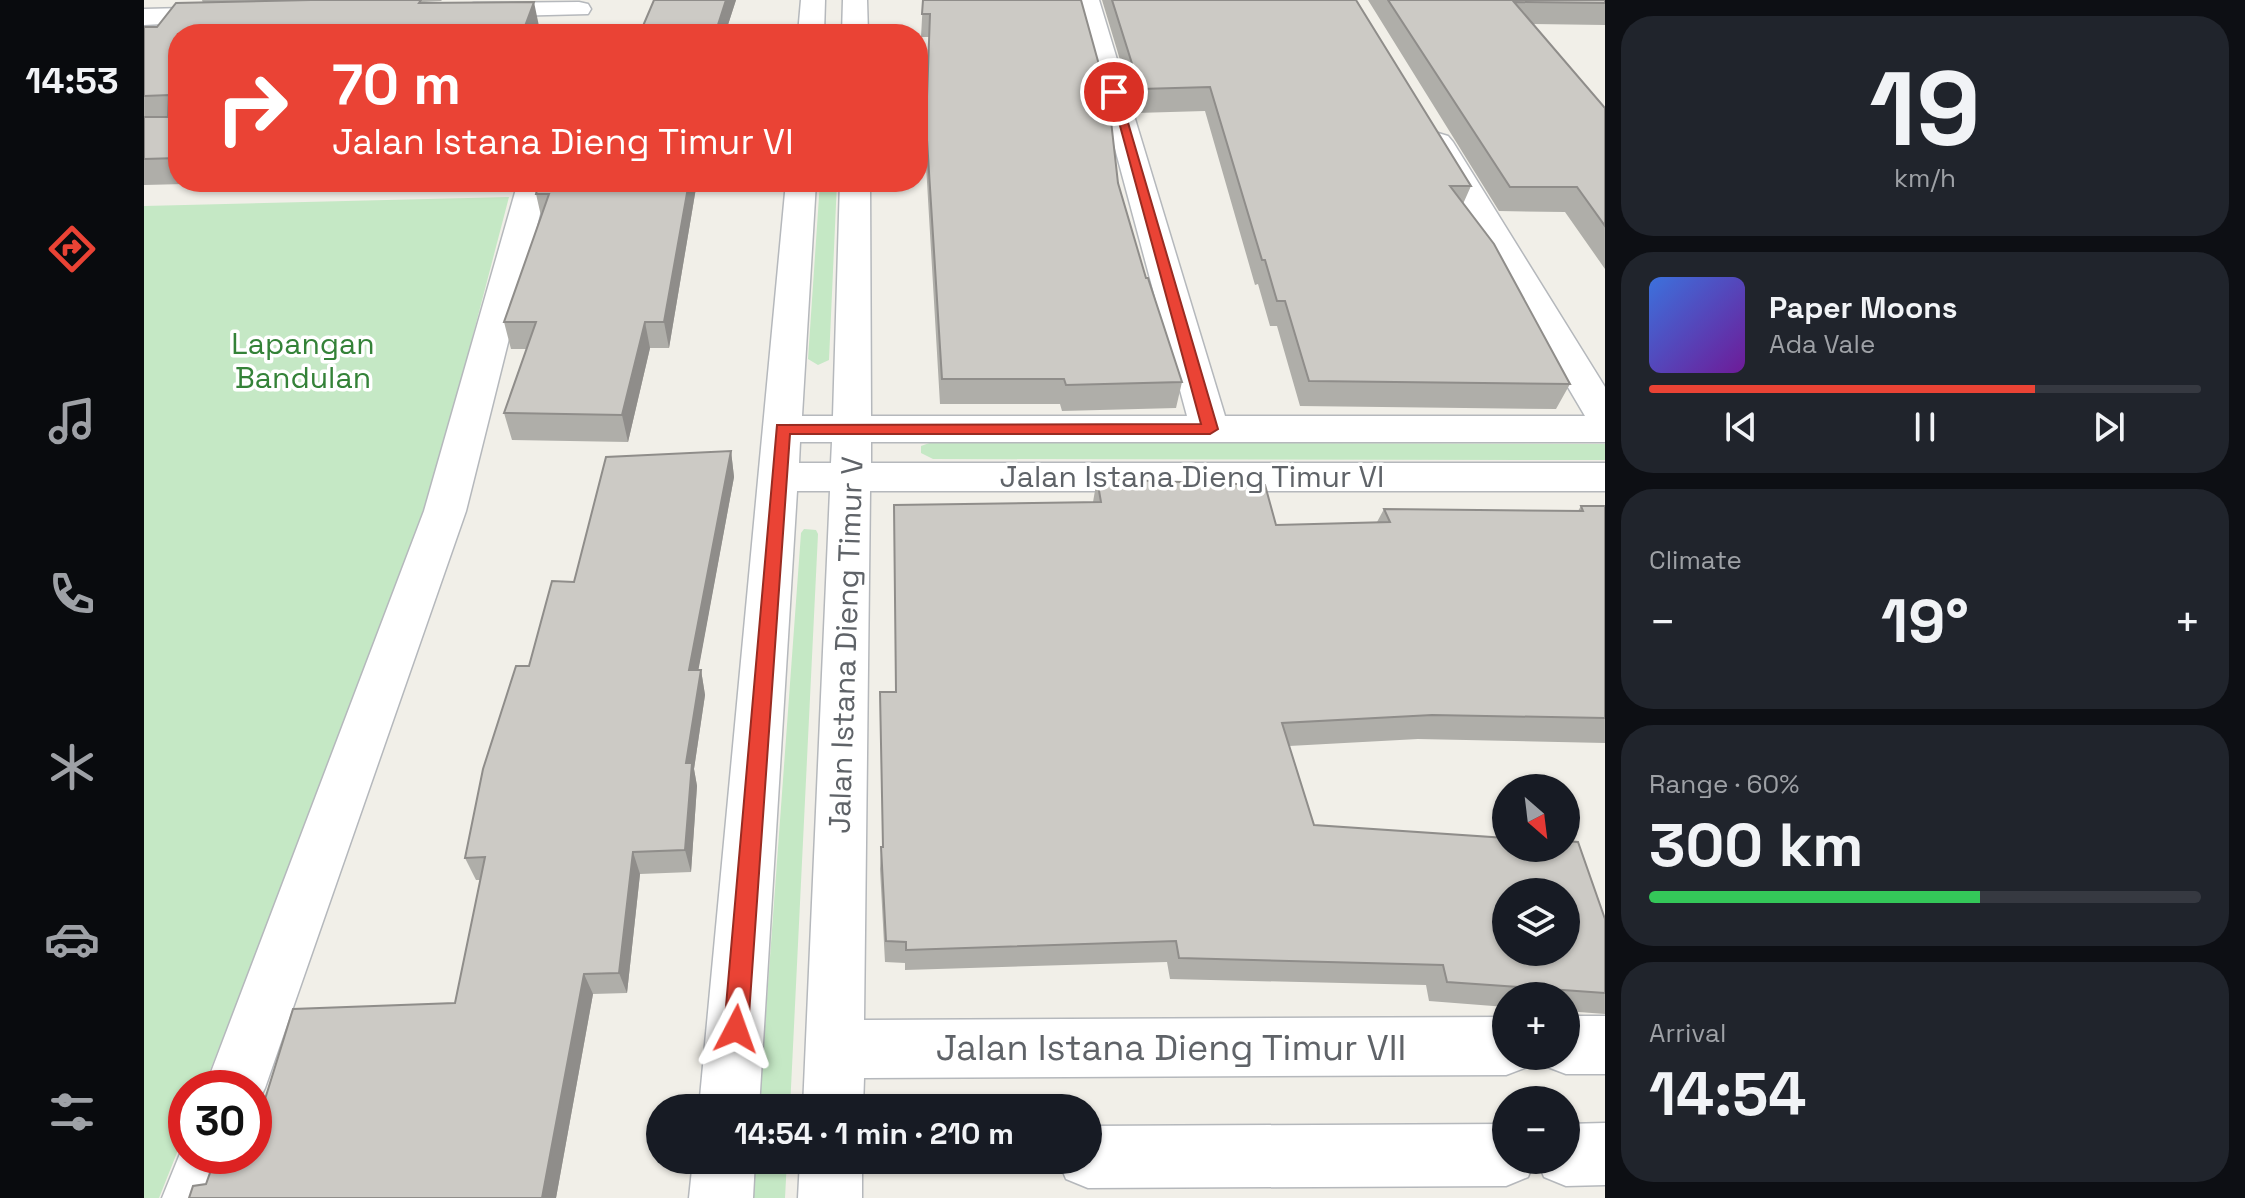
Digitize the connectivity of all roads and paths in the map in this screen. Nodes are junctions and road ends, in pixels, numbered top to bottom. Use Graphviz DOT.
graph roads {
  1 [pos="813,0"];
  2 [pos="855,0"];
  3 [pos="1087,0"];
  4 [pos="580,5"];
  5 [pos="454,11"];
  6 [pos="252,15"];
  7 [pos="144,17"];
  8 [pos="812,24"];
  9 [pos="855,24"];
  10 [pos="1426,121"];
  11 [pos="530,192"];
  12 [pos="800,192"];
  13 [pos="855,192"];
  14 [pos="1605,418"];
  15 [pos="852,428"];
  16 [pos="783,429"];
  17 [pos="1210,429"];
  18 [pos="1605,429"];
  19 [pos="779,477"];
  20 [pos="851,477"];
  21 [pos="1605,477"];
  22 [pos="1580,1045"];
  23 [pos="1605,1045"];
  24 [pos="1492,1046"];
  25 [pos="836,1049"];
  26 [pos="242,1070"];
  27 [pos="730,1094"];
  28 [pos="834,1094"];
  29 [pos="1605,1154"];
  30 [pos="1492,1155"];
  31 [pos="1580,1155"];
  32 [pos="1102,1157"];
  33 [pos="203,1174"];
  34 [pos="723,1174"];
  35 [pos="831,1174"];
  36 [pos="194,1198"];
  37 [pos="721,1198"];
  38 [pos="830,1198"];
  1 -- 8 [label="street"];
  2 -- 9 [label="street"];
  3 -- 17 [label="street"];
  4 -- 5 [label="street"];
  6 -- 7 [label="street"];
  10 -- 14 [label="street"];
  11 -- 26 [label="street"];
  12 -- 16 [label="street"];
  13 -- 15 [label="street, Jalan Istana Dieng Timur V"];
  15 -- 16 [label="street, Jalan Istana Dieng Timur VI"];
  15 -- 17 [label="street, Jalan Istana Dieng Timur VI"];
  15 -- 20 [label="street, Jalan Istana Dieng Timur V"];
  16 -- 19 [label="street"];
  17 -- 18 [label="street, Jalan Istana Dieng Timur VI"];
  19 -- 20 [label="street, Jalan Istana Dieng Timur VI"];
  19 -- 27 [label="street"];
  20 -- 21 [label="street, Jalan Istana Dieng Timur VI"];
  20 -- 25 [label="street, Jalan Istana Dieng Timur V"];
  22 -- 23 [label="street"];
  24 -- 25 [label="street, Jalan Istana Dieng Timur VII"];
  25 -- 28 [label="street, Jalan Istana Dieng Timur V"];
  29 -- 31 [label="street"];
  30 -- 32 [label="street"];
  33 -- 36 [label="street"];
  34 -- 37 [label="street"];
  35 -- 38 [label="street"];
}
